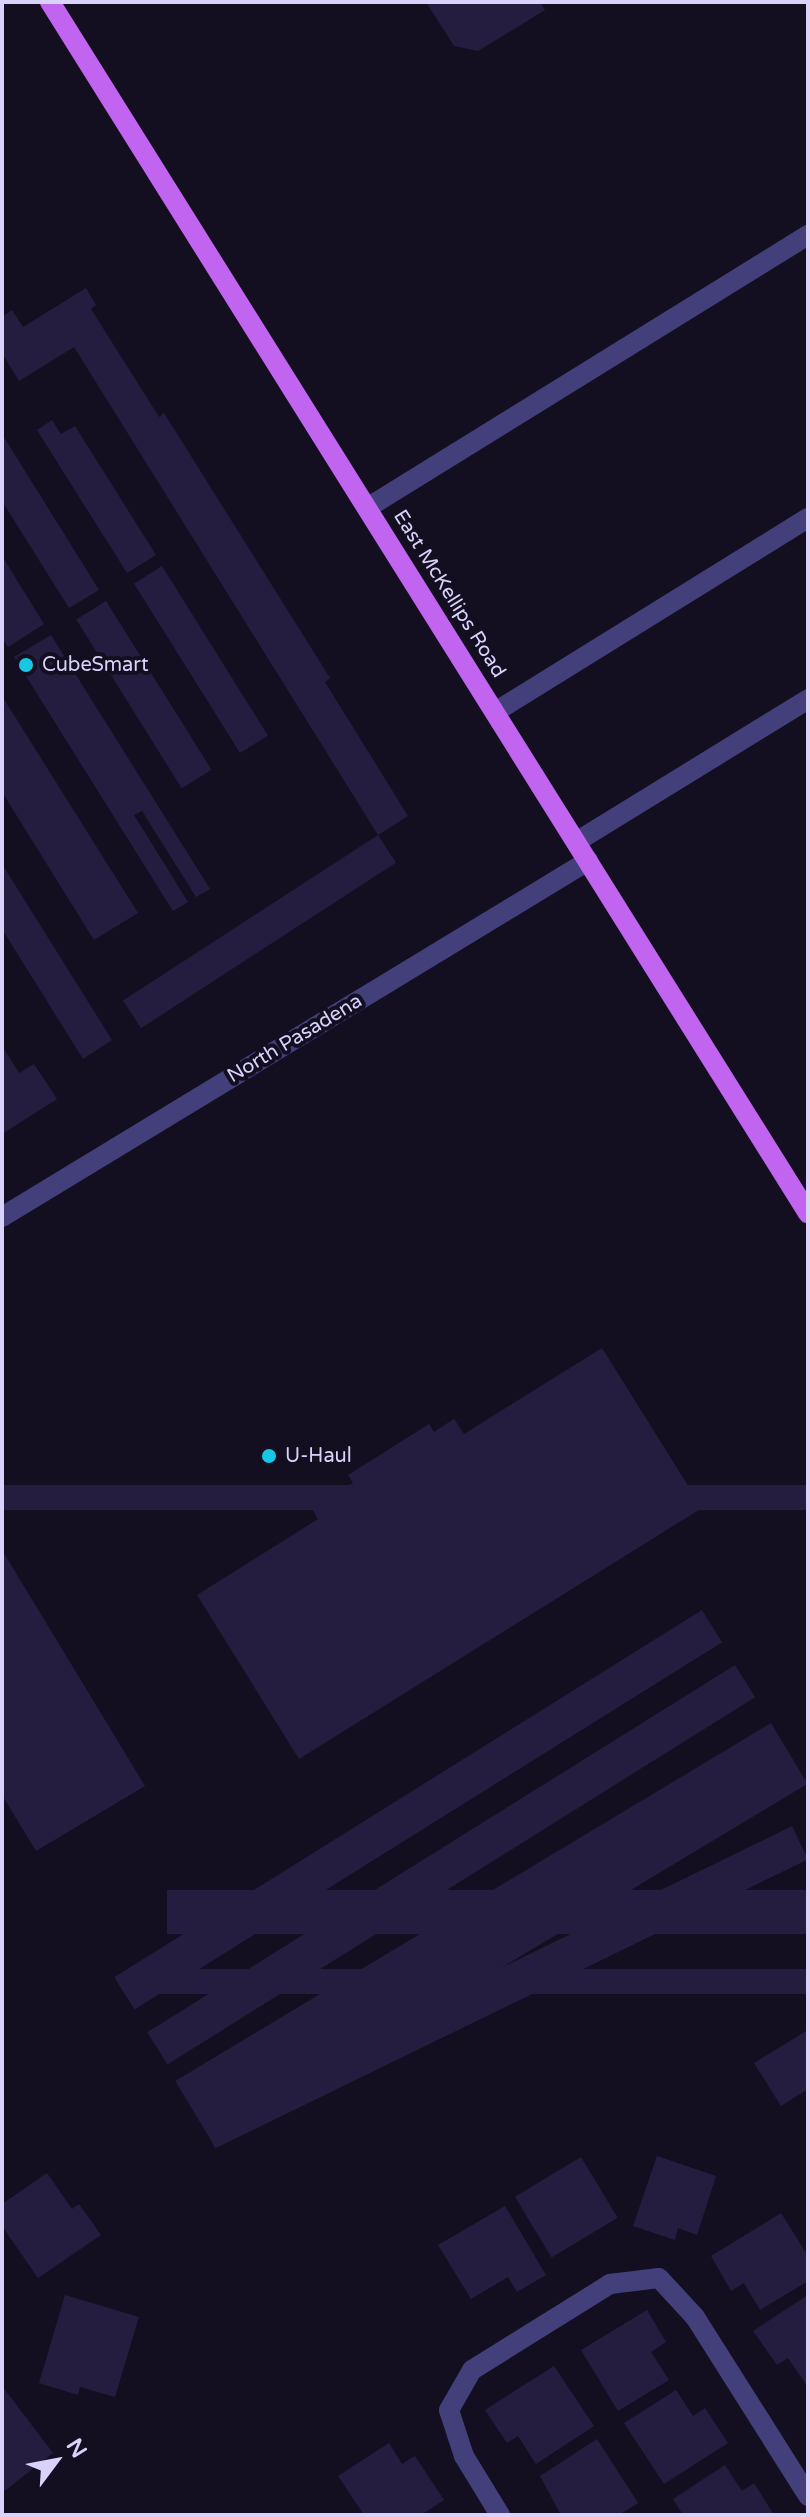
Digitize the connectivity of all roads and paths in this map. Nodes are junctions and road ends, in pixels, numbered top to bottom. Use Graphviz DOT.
graph roads {
  1 [pos="50,2"];
  2 [pos="808,235"];
  3 [pos="367,508"];
  4 [pos="808,518"];
  5 [pos="808,699"];
  6 [pos="495,712"];
  7 [pos="576,842"];
  8 [pos="588,861"];
  9 [pos="808,1213"];
  10 [pos="2,1217"];
  11 [pos="808,2496"];
  12 [pos="500,2515"];
  1 -- 3 [label="main road, East McKellips Road"];
  2 -- 3 [label="street"];
  3 -- 6 [label="main road, East McKellips Road"];
  4 -- 6 [label="street"];
  5 -- 7 [label="street"];
  6 -- 7 [label="main road, East McKellips Road"];
  7 -- 8 [label="main road, East McKellips Road"];
  8 -- 9 [label="main road, East McKellips Road"];
  8 -- 10 [label="street, North Pasadena"];
  11 -- 12 [label="street"];
}
